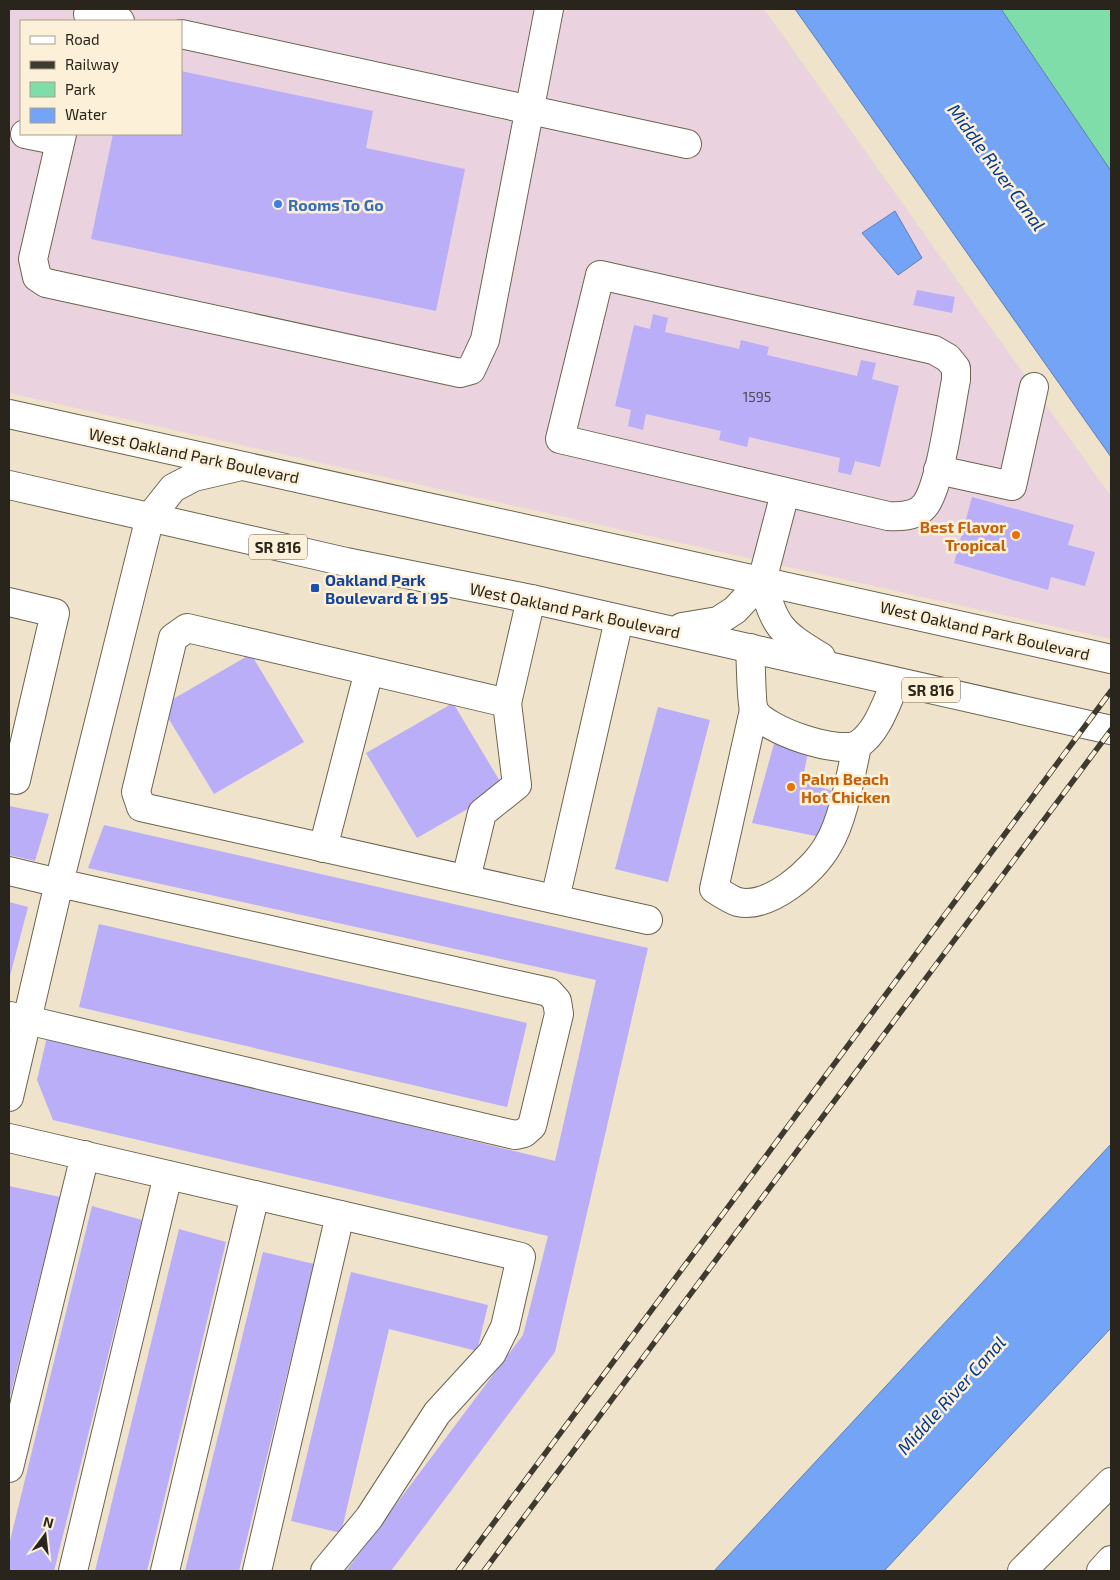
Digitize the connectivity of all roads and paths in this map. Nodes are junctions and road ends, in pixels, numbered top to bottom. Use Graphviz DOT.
graph roads {
  1 [pos="549,9"];
  2 [pos="88,15"];
  3 [pos="115,20"];
  4 [pos="182,34"];
  5 [pos="530,109"];
  6 [pos="38,135"];
  7 [pos="61,137"];
  8 [pos="687,144"];
  9 [pos="1034,387"];
  10 [pos="9,414"];
  11 [pos="243,466"];
  12 [pos="938,470"];
  13 [pos="9,485"];
  14 [pos="785,493"];
  15 [pos="150,517"];
  16 [pos="762,581"];
  17 [pos="531,599"];
  18 [pos="9,602"];
  19 [pos="619,620"];
  20 [pos="666,629"];
  21 [pos="750,648"];
  22 [pos="1111,659"];
  23 [pos="841,669"];
  24 [pos="369,671"];
  25 [pos="896,682"];
  26 [pos="507,703"];
  27 [pos="754,710"];
  28 [pos="1111,730"];
  29 [pos="857,746"];
  30 [pos="9,778"];
  31 [pos="323,848"];
  32 [pos="9,871"];
  33 [pos="466,879"];
  34 [pos="59,883"];
  35 [pos="555,899"];
  36 [pos="648,920"];
  37 [pos="18,1018"];
  38 [pos="9,1096"];
  39 [pos="9,1138"];
  40 [pos="85,1155"];
  41 [pos="168,1175"];
  42 [pos="255,1195"];
  43 [pos="340,1215"];
  44 [pos="9,1468"];
  45 [pos="1111,1482"];
  46 [pos="1111,1560"];
  47 [pos="73,1571"];
  48 [pos="165,1571"];
  49 [pos="257,1571"];
  50 [pos="325,1571"];
  51 [pos="1022,1571"];
  52 [pos="1101,1571"];
  1 -- 5 [label="main road"];
  2 -- 3 [label="main road"];
  4 -- 5 [label="main road"];
  5 -- 7 [label="main road"];
  5 -- 8 [label="main road"];
  6 -- 7 [label="main road"];
  9 -- 12 [label="main road"];
  10 -- 11 [label="main road, West Oakland Park Boulevard"];
  11 -- 15 [label="main road"];
  11 -- 16 [label="main road, West Oakland Park Boulevard"];
  12 -- 14 [label="main road"];
  12 -- 14 [label="main road"];
  13 -- 15 [label="main road, West Oakland Park Boulevard / SR 816"];
  14 -- 16 [label="main road"];
  15 -- 17 [label="main road, West Oakland Park Boulevard / SR 816"];
  15 -- 34 [label="main road"];
  16 -- 20 [label="main road"];
  16 -- 22 [label="main road, West Oakland Park Boulevard"];
  16 -- 23 [label="main road"];
  17 -- 19 [label="main road, West Oakland Park Boulevard / SR 816"];
  17 -- 26 [label="main road"];
  18 -- 30 [label="main road"];
  19 -- 20 [label="main road, West Oakland Park Boulevard / SR 816"];
  19 -- 35 [label="main road"];
  20 -- 21 [label="main road, West Oakland Park Boulevard / SR 816"];
  21 -- 23 [label="main road, West Oakland Park Boulevard / SR 816"];
  21 -- 27 [label="main road"];
  23 -- 25 [label="main road, West Oakland Park Boulevard / SR 816"];
  24 -- 26 [label="main road"];
  24 -- 31 [label="main road"];
  24 -- 31 [label="main road"];
  25 -- 28 [label="main road, West Oakland Park Boulevard / SR 816"];
  25 -- 29 [label="main road"];
  26 -- 33 [label="main road"];
  27 -- 29 [label="main road"];
  27 -- 29 [label="main road"];
  31 -- 33 [label="main road"];
  32 -- 34 [label="main road"];
  33 -- 35 [label="main road"];
  34 -- 37 [label="main road"];
  34 -- 37 [label="main road"];
  35 -- 36 [label="main road"];
  37 -- 38 [label="main road"];
  39 -- 40 [label="main road"];
  40 -- 41 [label="main road"];
  40 -- 44 [label="main road"];
  41 -- 42 [label="main road"];
  41 -- 47 [label="main road"];
  42 -- 43 [label="main road"];
  42 -- 48 [label="main road"];
  43 -- 49 [label="main road"];
  43 -- 50 [label="main road"];
  45 -- 51 [label="main road"];
  46 -- 52 [label="main road"];
}
